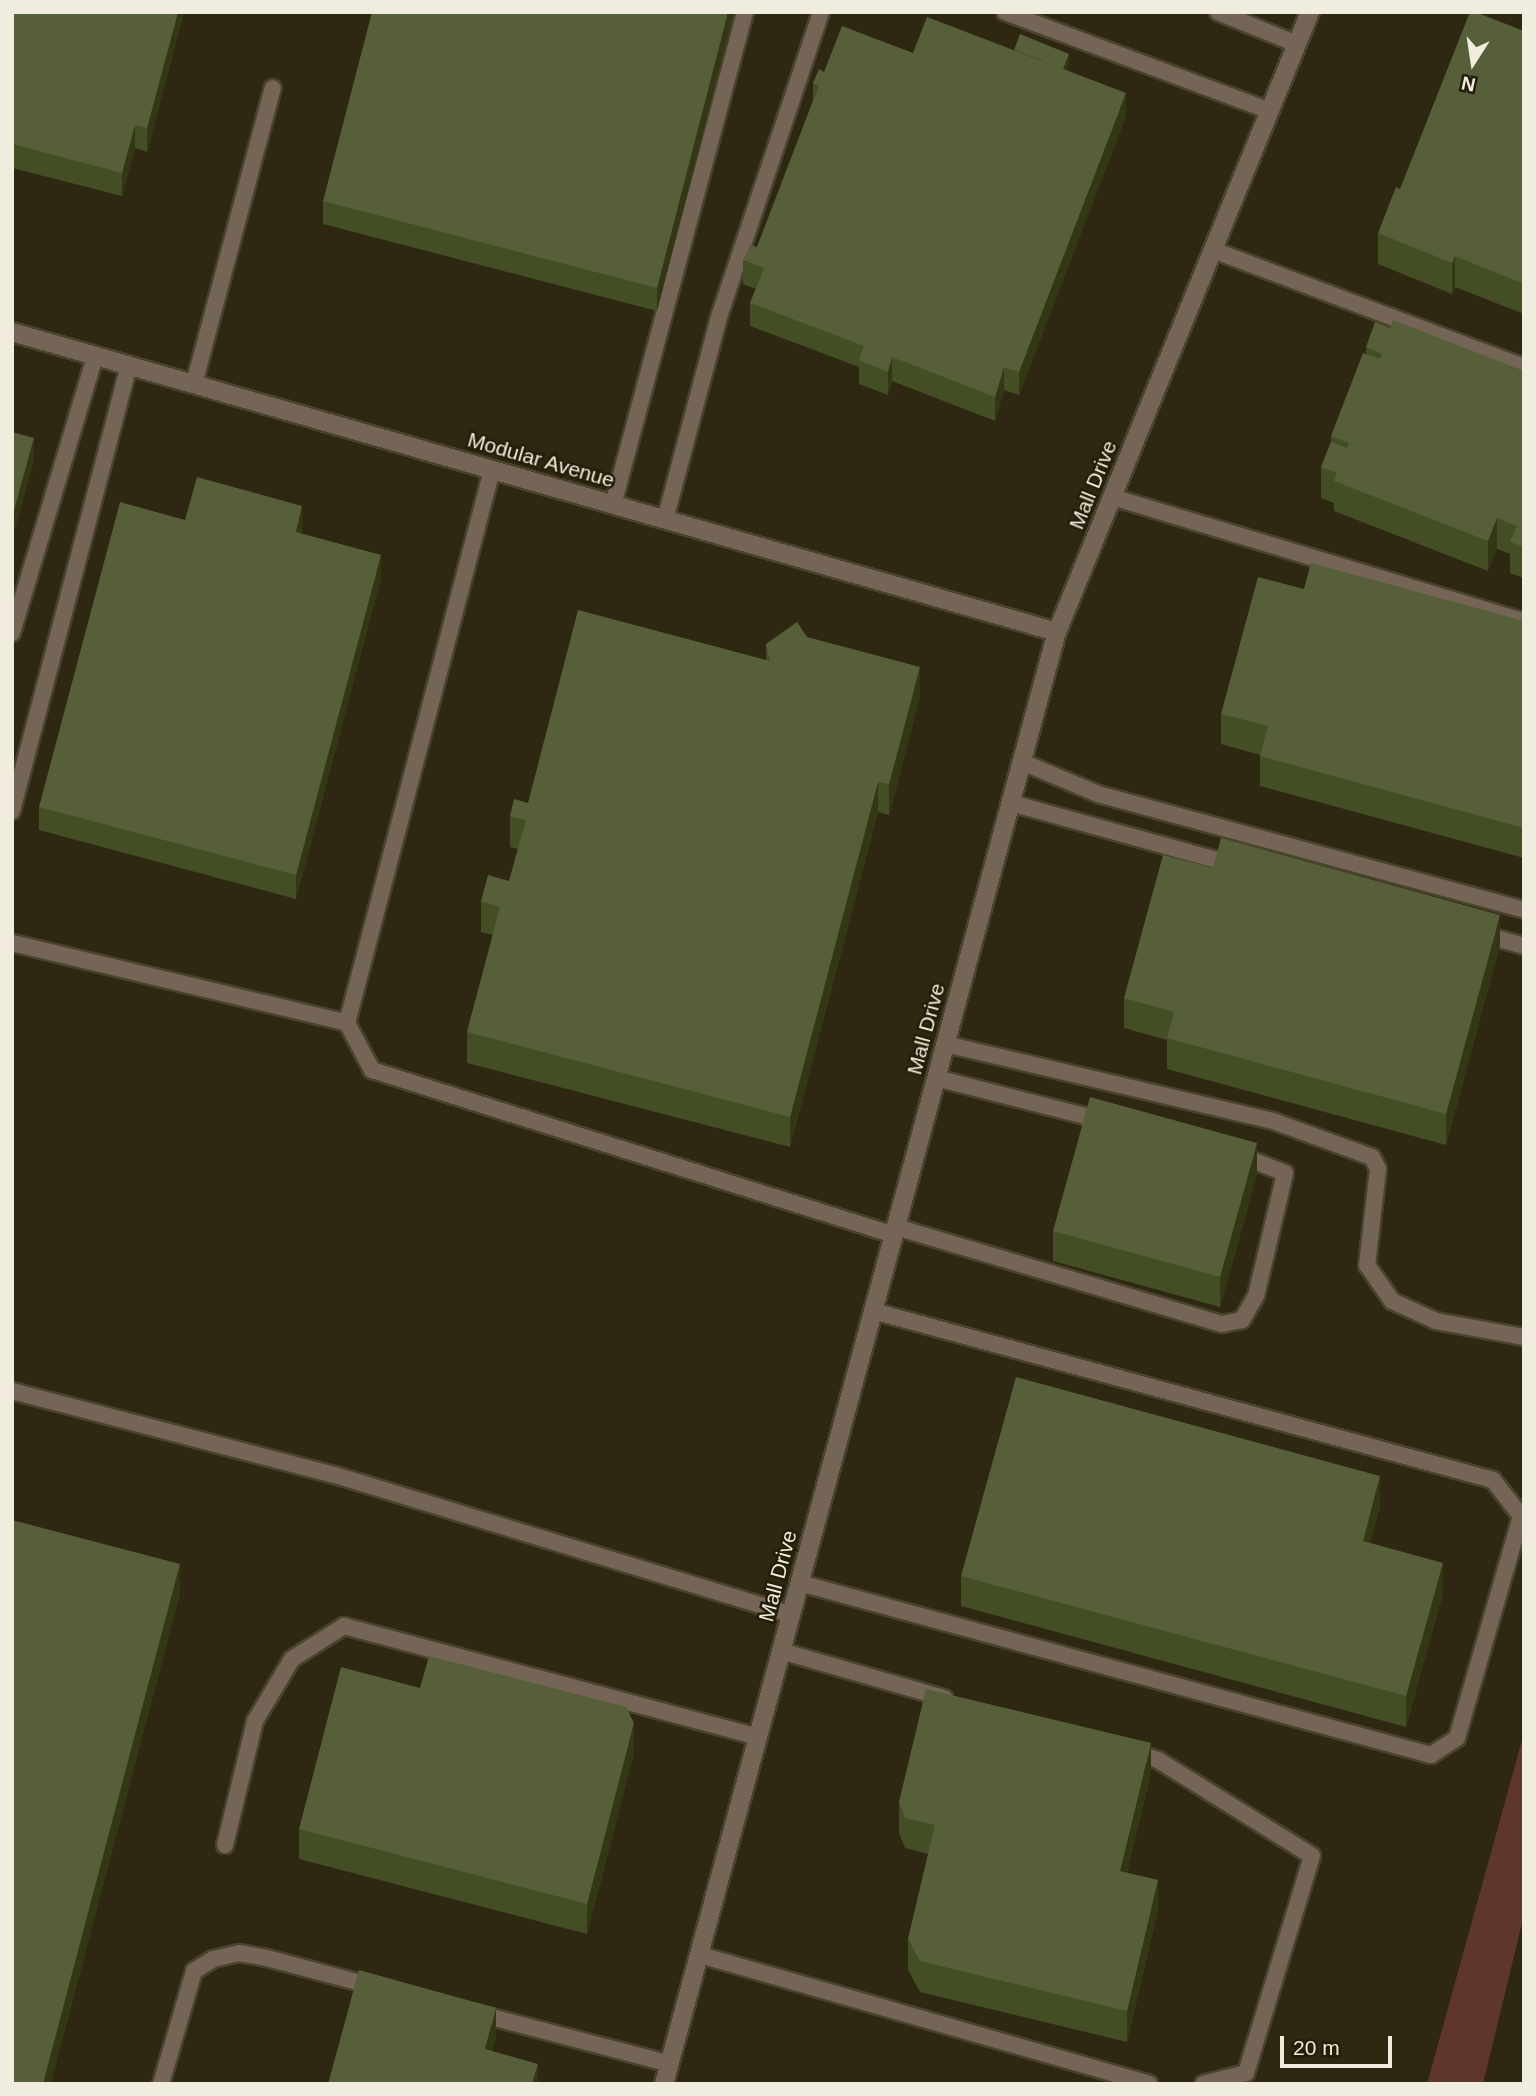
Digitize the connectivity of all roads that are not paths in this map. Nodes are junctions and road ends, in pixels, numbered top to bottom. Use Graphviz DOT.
graph roads {
  1 [pos="745,12"];
  2 [pos="821,12"];
  3 [pos="1006,12"];
  4 [pos="1218,12"];
  5 [pos="1310,12"];
  6 [pos="1297,44"];
  7 [pos="273,88"];
  8 [pos="1270,111"];
  9 [pos="1213,250"];
  10 [pos="12,332"];
  11 [pos="95,356"];
  12 [pos="129,366"];
  13 [pos="1524,367"];
  14 [pos="194,384"];
  15 [pos="492,470"];
  16 [pos="1112,497"];
  17 [pos="613,505"];
  18 [pos="665,520"];
  19 [pos="1524,621"];
  20 [pos="1057,632"];
  21 [pos="12,633"];
  22 [pos="1022,762"];
  23 [pos="1011,803"];
  24 [pos="12,811"];
  25 [pos="1251,870"];
  26 [pos="1524,910"];
  27 [pos="1461,928"];
  28 [pos="12,943"];
  29 [pos="1524,946"];
  30 [pos="348,1023"];
  31 [pos="946,1044"];
  32 [pos="936,1078"];
  33 [pos="1125,1126"];
  34 [pos="1219,1150"];
  35 [pos="895,1231"];
  36 [pos="873,1311"];
  37 [pos="1524,1337"];
  38 [pos="12,1391"];
  39 [pos="800,1583"];
  40 [pos="791,1614"];
  41 [pos="781,1651"];
  42 [pos="963,1704"];
  43 [pos="758,1738"];
  44 [pos="1106,1745"];
  45 [pos="225,1845"];
  46 [pos="700,1955"];
  47 [pos="389,1990"];
  48 [pos="456,2008"];
  49 [pos="670,2064"];
  50 [pos="161,2084"];
  51 [pos="664,2084"];
  52 [pos="1149,2084"];
  53 [pos="1203,2084"];
  1 -- 17 [label="lane"];
  2 -- 18 [label="lane"];
  3 -- 8 [label="lane"];
  4 -- 6 [label="lane"];
  5 -- 6 [label="street, Mall Drive"];
  6 -- 8 [label="street, Mall Drive"];
  7 -- 14 [label="lane"];
  8 -- 9 [label="street, Mall Drive"];
  9 -- 13 [label="lane"];
  9 -- 16 [label="street, Mall Drive"];
  10 -- 11 [label="street, Modular Avenue"];
  11 -- 12 [label="street, Modular Avenue"];
  11 -- 21 [label="lane"];
  12 -- 14 [label="street, Modular Avenue"];
  12 -- 24 [label="lane"];
  14 -- 15 [label="street, Modular Avenue"];
  15 -- 17 [label="street, Modular Avenue"];
  15 -- 30 [label="lane"];
  16 -- 19 [label="lane"];
  16 -- 20 [label="street, Mall Drive"];
  17 -- 18 [label="street, Modular Avenue"];
  18 -- 20 [label="street, Modular Avenue"];
  20 -- 22 [label="street, Mall Drive"];
  22 -- 23 [label="street, Mall Drive"];
  22 -- 26 [label="lane"];
  23 -- 25 [label="lane"];
  23 -- 31 [label="street, Mall Drive"];
  27 -- 29 [label="lane"];
  28 -- 30 [label="lane"];
  30 -- 35 [label="lane"];
  31 -- 32 [label="street, Mall Drive"];
  31 -- 37 [label="lane"];
  32 -- 33 [label="lane"];
  32 -- 35 [label="street, Mall Drive"];
  34 -- 35 [label="lane"];
  35 -- 36 [label="street, Mall Drive"];
  36 -- 39 [label="street, Mall Drive"];
  36 -- 39 [label="lane"];
  38 -- 40 [label="lane"];
  39 -- 40 [label="street, Mall Drive"];
  40 -- 41 [label="street, Mall Drive"];
  41 -- 42 [label="lane"];
  41 -- 43 [label="street, Mall Drive"];
  43 -- 45 [label="lane"];
  43 -- 46 [label="street, Mall Drive"];
  44 -- 53 [label="lane"];
  46 -- 49 [label="street, Mall Drive"];
  46 -- 52 [label="lane"];
  47 -- 50 [label="lane"];
  48 -- 49 [label="lane"];
  49 -- 51 [label="street, Mall Drive"];
}
